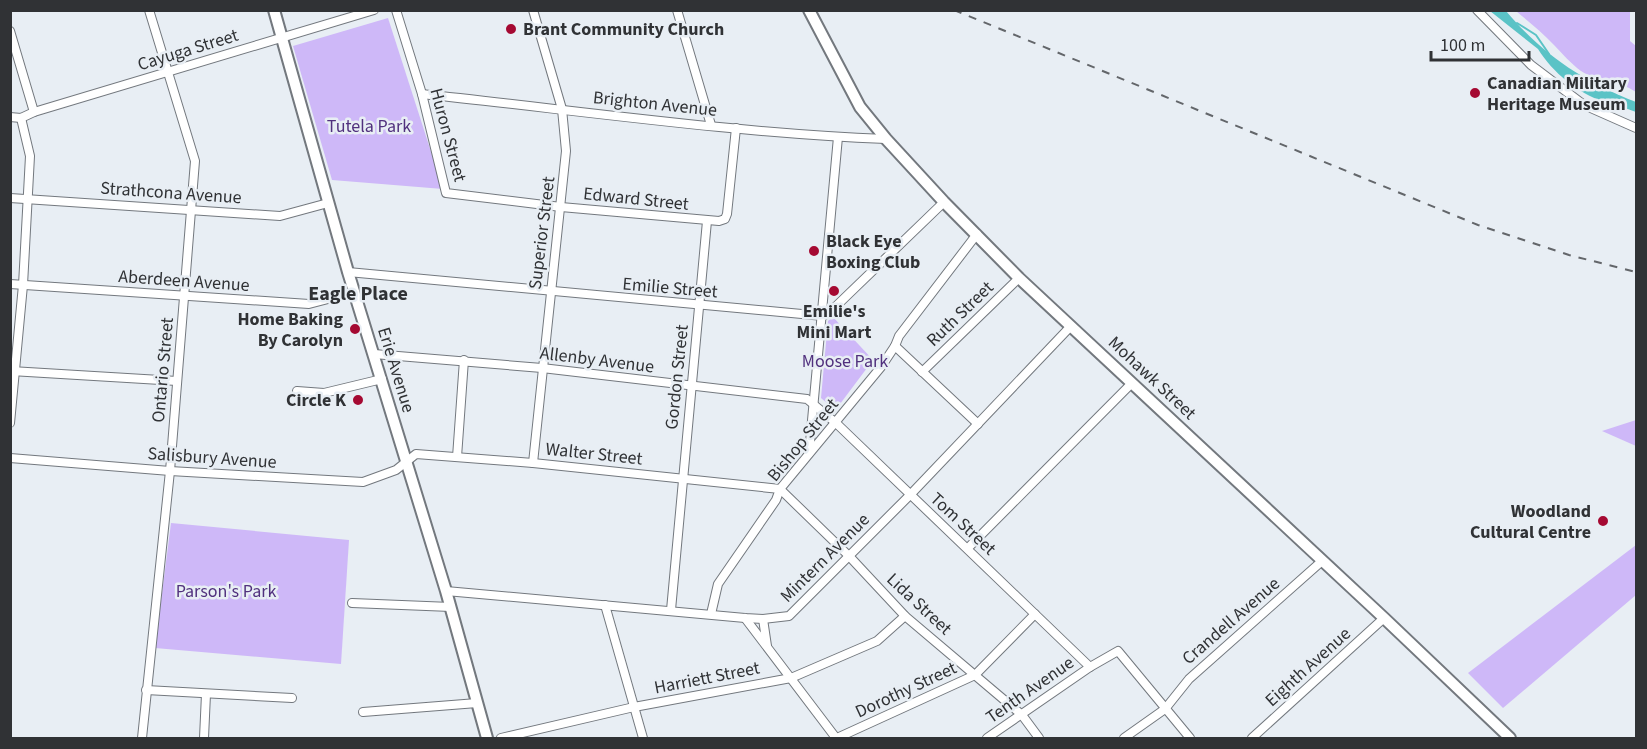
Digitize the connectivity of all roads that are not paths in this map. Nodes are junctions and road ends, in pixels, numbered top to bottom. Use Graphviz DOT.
graph roads {
  1 [pos="149,10"];
  2 [pos="274,10"];
  3 [pos="374,10"];
  4 [pos="396,10"];
  5 [pos="532,10"];
  6 [pos="676,10"];
  7 [pos="809,10"];
  8 [pos="1477,10"];
  9 [pos="10,31"];
  10 [pos="282,38"];
  11 [pos="167,72"];
  12 [pos="422,94"];
  13 [pos="562,109"];
  14 [pos="34,112"];
  15 [pos="10,117"];
  16 [pos="21,118"];
  17 [pos="711,125"];
  18 [pos="736,128"];
  19 [pos="1636,128"];
  20 [pos="838,137"];
  21 [pos="886,139"];
  22 [pos="10,198"];
  23 [pos="28,200"];
  24 [pos="944,202"];
  25 [pos="328,203"];
  26 [pos="561,207"];
  27 [pos="191,209"];
  28 [pos="707,221"];
  29 [pos="977,234"];
  30 [pos="348,272"];
  31 [pos="1019,278"];
  32 [pos="10,284"];
  33 [pos="23,285"];
  34 [pos="355,292"];
  35 [pos="550,292"];
  36 [pos="184,296"];
  37 [pos="699,305"];
  38 [pos="823,316"];
  39 [pos="1071,326"];
  40 [pos="895,346"];
  41 [pos="374,354"];
  42 [pos="464,360"];
  43 [pos="542,368"];
  44 [pos="13,371"];
  45 [pos="922,372"];
  46 [pos="382,379"];
  47 [pos="177,381"];
  48 [pos="1132,382"];
  49 [pos="690,387"];
  50 [pos="297,391"];
  51 [pos="814,405"];
  52 [pos="10,423"];
  53 [pos="836,423"];
  54 [pos="978,424"];
  55 [pos="809,454"];
  56 [pos="457,457"];
  57 [pos="10,458"];
  58 [pos="406,461"];
  59 [pos="533,463"];
  60 [pos="170,471"];
  61 [pos="683,477"];
  62 [pos="780,489"];
  63 [pos="910,495"];
  64 [pos="968,548"];
  65 [pos="849,556"];
  66 [pos="1322,561"];
  67 [pos="446,591"];
  68 [pos="352,603"];
  69 [pos="605,605"];
  70 [pos="451,607"];
  71 [pos="670,610"];
  72 [pos="711,614"];
  73 [pos="1035,614"];
  74 [pos="905,616"];
  75 [pos="745,618"];
  76 [pos="1384,618"];
  77 [pos="763,619"];
  78 [pos="767,646"];
  79 [pos="1090,667"];
  80 [pos="975,675"];
  81 [pos="791,678"];
  82 [pos="146,690"];
  83 [pos="206,694"];
  84 [pos="292,698"];
  85 [pos="477,704"];
  86 [pos="634,707"];
  87 [pos="1166,709"];
  88 [pos="363,712"];
  89 [pos="1022,715"];
  90 [pos="1505,737"];
  91 [pos="142,738"];
  92 [pos="204,738"];
  93 [pos="487,738"];
  94 [pos="501,738"];
  95 [pos="643,738"];
  96 [pos="837,738"];
  97 [pos="987,738"];
  98 [pos="1039,738"];
  99 [pos="1124,738"];
  100 [pos="1190,738"];
  101 [pos="1252,738"];
  1 -- 11 [label="street, Ontario Street"];
  2 -- 10 [label="street, Erie Avenue"];
  3 -- 10 [label="street, Cayuga Street"];
  4 -- 12 [label="street, Huron Street"];
  5 -- 13 [label="street, Superior Street"];
  6 -- 17 [label="street"];
  7 -- 21 [label="street, Mohawk Street"];
  8 -- 19 [label="street"];
  9 -- 14 [label="street"];
  10 -- 11 [label="street, Cayuga Street"];
  10 -- 25 [label="street, Erie Avenue"];
  11 -- 14 [label="street, Cayuga Street"];
  11 -- 27 [label="street, Ontario Street"];
  12 -- 13 [label="street, Brighton Avenue"];
  12 -- 26 [label="street, Huron Street"];
  13 -- 17 [label="street, Brighton Avenue"];
  13 -- 26 [label="street, Superior Street"];
  14 -- 16 [label="street, Cayuga Street"];
  15 -- 16 [label="street, Cayuga Street"];
  16 -- 23 [label="street"];
  17 -- 18 [label="street, Brighton Avenue"];
  18 -- 20 [label="street, Brighton Avenue"];
  18 -- 28 [label="street"];
  20 -- 21 [label="street, Brighton Avenue"];
  20 -- 38 [label="street"];
  21 -- 24 [label="street, Mohawk Street"];
  22 -- 23 [label="street, Strathcona Avenue"];
  23 -- 27 [label="street, Strathcona Avenue"];
  23 -- 33 [label="street"];
  24 -- 29 [label="street, Mohawk Street"];
  24 -- 38 [label="street"];
  25 -- 27 [label="street, Strathcona Avenue"];
  25 -- 30 [label="street, Erie Avenue"];
  26 -- 28 [label="street, Edward Street"];
  26 -- 35 [label="street, Superior Street"];
  27 -- 36 [label="street, Ontario Street"];
  28 -- 37 [label="street, Gordon Street"];
  29 -- 31 [label="street, Mohawk Street"];
  29 -- 40 [label="street, Bishop Street"];
  30 -- 34 [label="street, Erie Avenue"];
  30 -- 35 [label="street, Emilie Street"];
  31 -- 39 [label="street, Mohawk Street"];
  31 -- 45 [label="street, Ruth Street"];
  32 -- 33 [label="street, Aberdeen Avenue"];
  33 -- 36 [label="street, Aberdeen Avenue"];
  33 -- 44 [label="street"];
  34 -- 36 [label="street, Aberdeen Avenue"];
  34 -- 41 [label="street, Erie Avenue"];
  35 -- 37 [label="street, Emilie Street"];
  35 -- 43 [label="street, Superior Street"];
  36 -- 47 [label="street, Ontario Street"];
  37 -- 38 [label="street, Emilie Street"];
  37 -- 49 [label="street, Gordon Street"];
  38 -- 51 [label="street"];
  39 -- 48 [label="street, Mohawk Street"];
  39 -- 54 [label="street, Mintern Avenue"];
  40 -- 45 [label="street"];
  40 -- 53 [label="street, Bishop Street"];
  41 -- 42 [label="street, Allenby Avenue"];
  41 -- 46 [label="street, Erie Avenue"];
  42 -- 43 [label="street, Allenby Avenue"];
  42 -- 56 [label="street"];
  43 -- 49 [label="street, Allenby Avenue"];
  43 -- 59 [label="street, Superior Street"];
  44 -- 47 [label="street"];
  44 -- 52 [label="street"];
  45 -- 54 [label="street"];
  46 -- 50 [label="street"];
  46 -- 58 [label="street, Erie Avenue"];
  47 -- 60 [label="street, Ontario Street"];
  48 -- 64 [label="street"];
  48 -- 66 [label="street, Mohawk Street"];
  49 -- 51 [label="street, Allenby Avenue"];
  49 -- 61 [label="street, Gordon Street"];
  51 -- 53 [label="street, Tom Street"];
  51 -- 55 [label="street"];
  53 -- 55 [label="street, Bishop Street"];
  53 -- 63 [label="street, Tom Street"];
  54 -- 63 [label="street, Mintern Avenue"];
  55 -- 62 [label="street, Bishop Street"];
  56 -- 58 [label="street, Walter Street"];
  56 -- 59 [label="street, Walter Street"];
  57 -- 60 [label="street, Salisbury Avenue"];
  58 -- 60 [label="street, Salisbury Avenue"];
  58 -- 67 [label="street, Erie Avenue"];
  59 -- 61 [label="street, Walter Street"];
  60 -- 82 [label="street, Ontario Street"];
  61 -- 62 [label="street, Walter Street"];
  61 -- 71 [label="street, Gordon Street"];
  62 -- 65 [label="street, Lida Street"];
  62 -- 72 [label="street, Bishop Street"];
  63 -- 64 [label="street, Tom Street"];
  63 -- 65 [label="street, Mintern Avenue"];
  64 -- 73 [label="street, Tom Street"];
  65 -- 74 [label="street, Lida Street"];
  65 -- 77 [label="street, Mintern Avenue"];
  66 -- 76 [label="street, Mohawk Street"];
  66 -- 87 [label="street, Crandell Avenue"];
  67 -- 69 [label="street, Mintern Avenue"];
  67 -- 70 [label="street, Erie Avenue"];
  68 -- 70 [label="street"];
  69 -- 71 [label="street, Mintern Avenue"];
  69 -- 86 [label="street"];
  70 -- 85 [label="street, Erie Avenue"];
  71 -- 72 [label="street, Mintern Avenue"];
  72 -- 75 [label="street, Mintern Avenue"];
  73 -- 79 [label="street, Tom Street"];
  73 -- 80 [label="street, Dorothy Street"];
  74 -- 80 [label="street, Lida Street"];
  74 -- 81 [label="street, Harriett Street"];
  75 -- 77 [label="street, Mintern Avenue"];
  75 -- 78 [label="street"];
  76 -- 90 [label="street, Mohawk Street"];
  76 -- 101 [label="street, Eighth Avenue"];
  77 -- 78 [label="street"];
  78 -- 81 [label="street"];
  79 -- 87 [label="street, Tenth Avenue"];
  79 -- 89 [label="street, Tenth Avenue"];
  80 -- 89 [label="street, Lida Street"];
  80 -- 96 [label="street, Dorothy Street"];
  81 -- 86 [label="street, Harriett Street"];
  81 -- 96 [label="street"];
  82 -- 83 [label="street"];
  82 -- 91 [label="street, Ontario Street"];
  83 -- 84 [label="street"];
  83 -- 92 [label="street"];
  85 -- 88 [label="street"];
  85 -- 93 [label="street, Erie Avenue"];
  86 -- 94 [label="street, Harriett Street"];
  86 -- 95 [label="street"];
  87 -- 99 [label="street, Crandell Avenue"];
  87 -- 100 [label="street"];
  89 -- 97 [label="street, Tenth Avenue"];
  89 -- 98 [label="street, Lida Street"];
}
